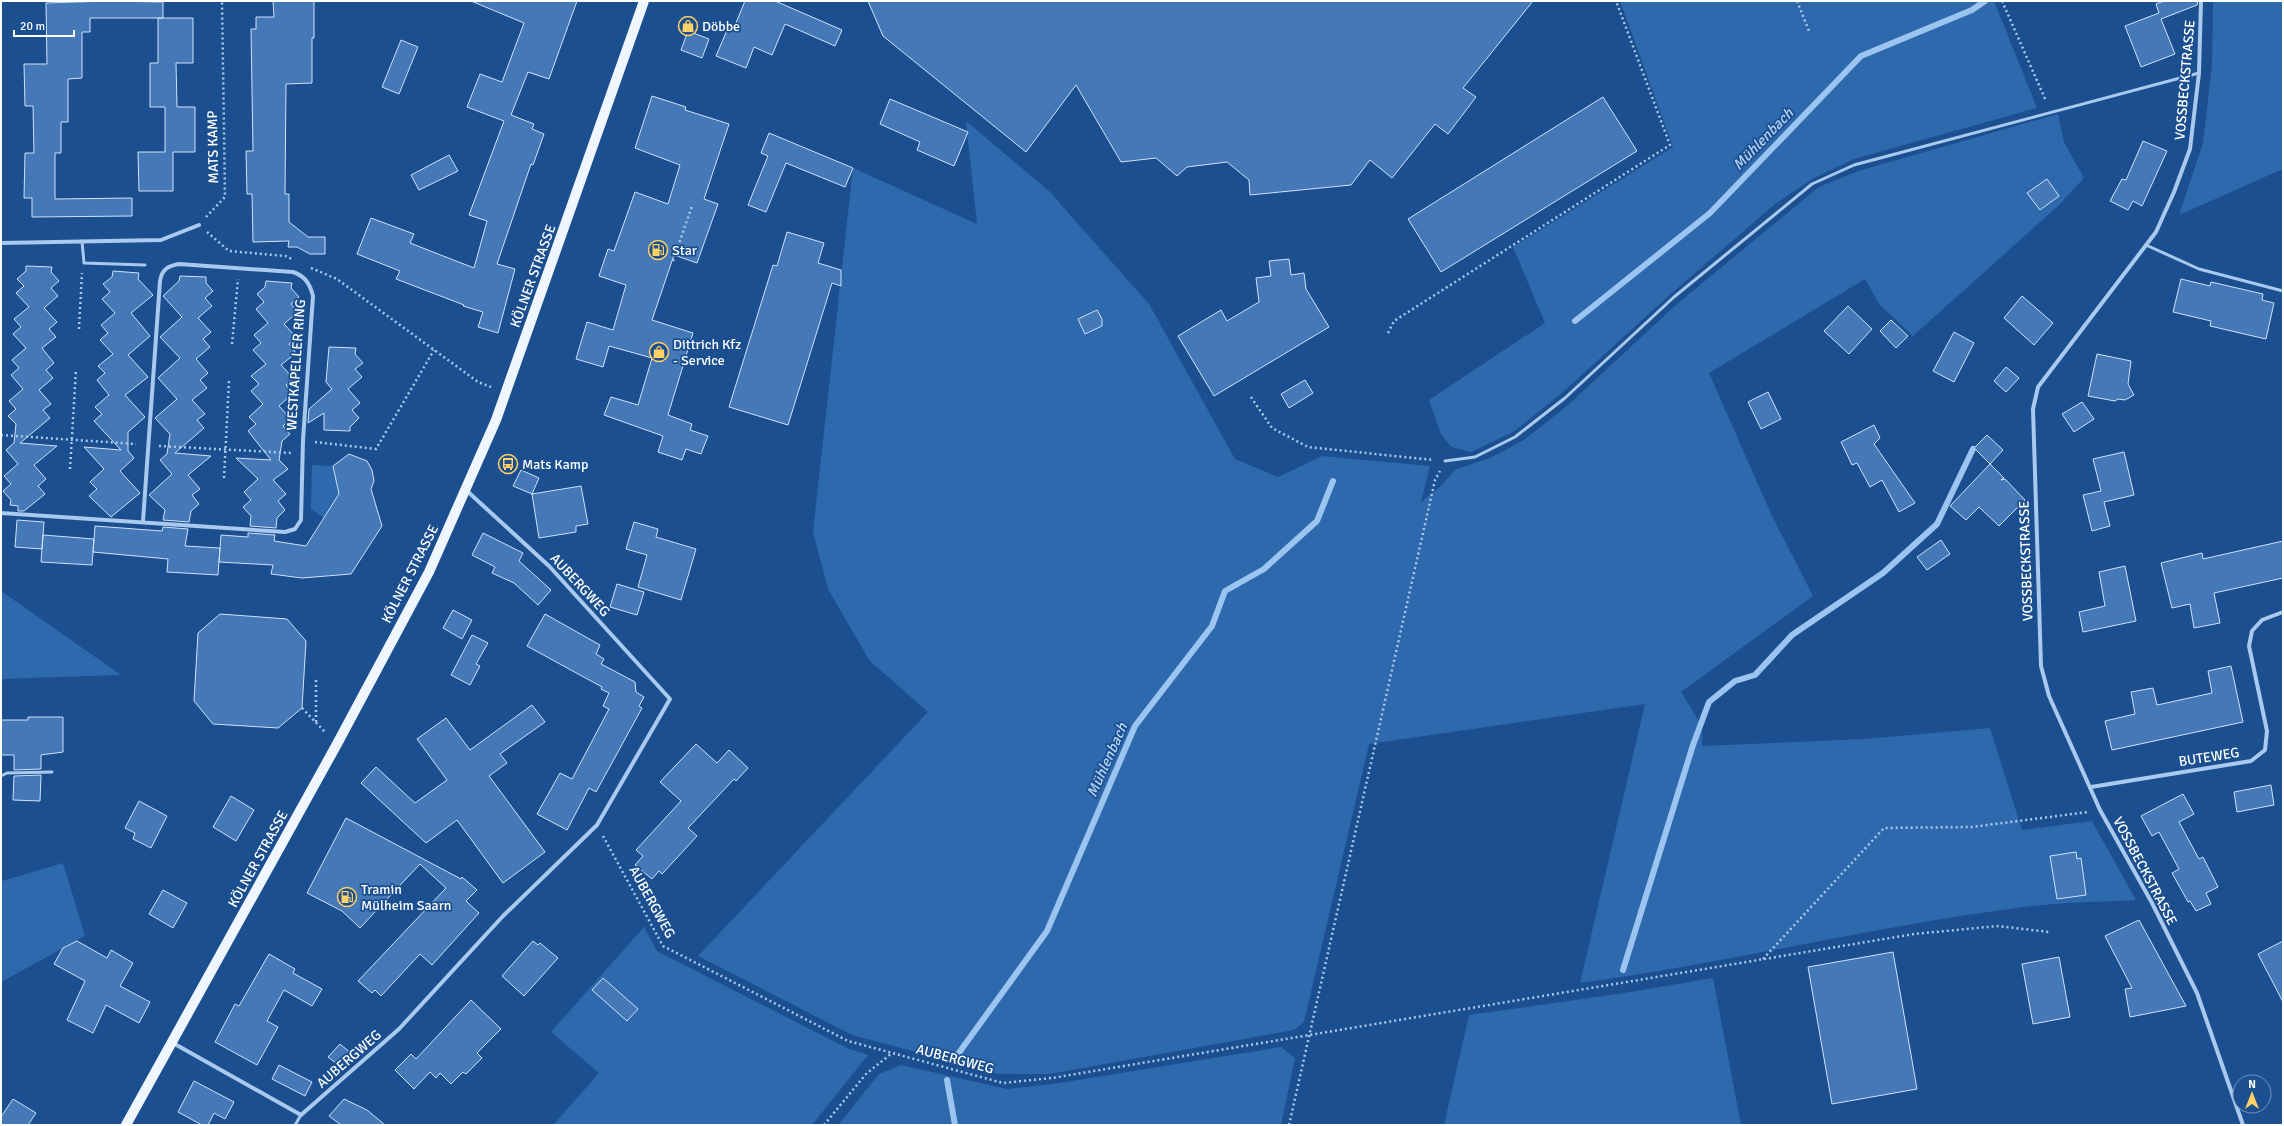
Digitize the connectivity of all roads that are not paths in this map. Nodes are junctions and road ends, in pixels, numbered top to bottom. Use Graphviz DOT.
graph roads {
  1 [pos="644,1"];
  2 [pos="2201,1"];
  3 [pos="2199,73"];
  4 [pos="199,225"];
  5 [pos="82,241"];
  6 [pos="1,242"];
  7 [pos="2146,245"];
  8 [pos="145,265"];
  9 [pos="2283,291"];
  10 [pos="1445,461"];
  11 [pos="466,490"];
  12 [pos="1,513"];
  13 [pos="142,521"];
  14 [pos="2283,612"];
  15 [pos="52,772"];
  16 [pos="1,776"];
  17 [pos="2091,787"];
  18 [pos="172,1043"];
  19 [pos="301,1116"];
  20 [pos="126,1125"];
  21 [pos="296,1125"];
  22 [pos="2243,1125"];
  1 -- 11 [label="main road, KÖLNER STRASSE"];
  2 -- 3 [label="street, VOSSBECKSTRASSE"];
  3 -- 7 [label="street, VOSSBECKSTRASSE"];
  3 -- 10 [label="lane"];
  4 -- 5 [label="street"];
  5 -- 6 [label="street"];
  5 -- 8 [label="lane"];
  7 -- 9 [label="lane"];
  7 -- 17 [label="street, VOSSBECKSTRASSE"];
  11 -- 18 [label="main road, KÖLNER STRASSE"];
  11 -- 19 [label="street, AUBERGWEG"];
  12 -- 13 [label="street, WESTKAPELLER RING"];
  13 -- 13 [label="street, WESTKAPELLER RING"];
  14 -- 17 [label="street, BUTEWEG"];
  15 -- 16 [label="lane"];
  17 -- 22 [label="street, VOSSBECKSTRASSE"];
  18 -- 19 [label="street"];
  18 -- 20 [label="main road, KÖLNER STRASSE"];
  19 -- 21 [label="lane"];
}
